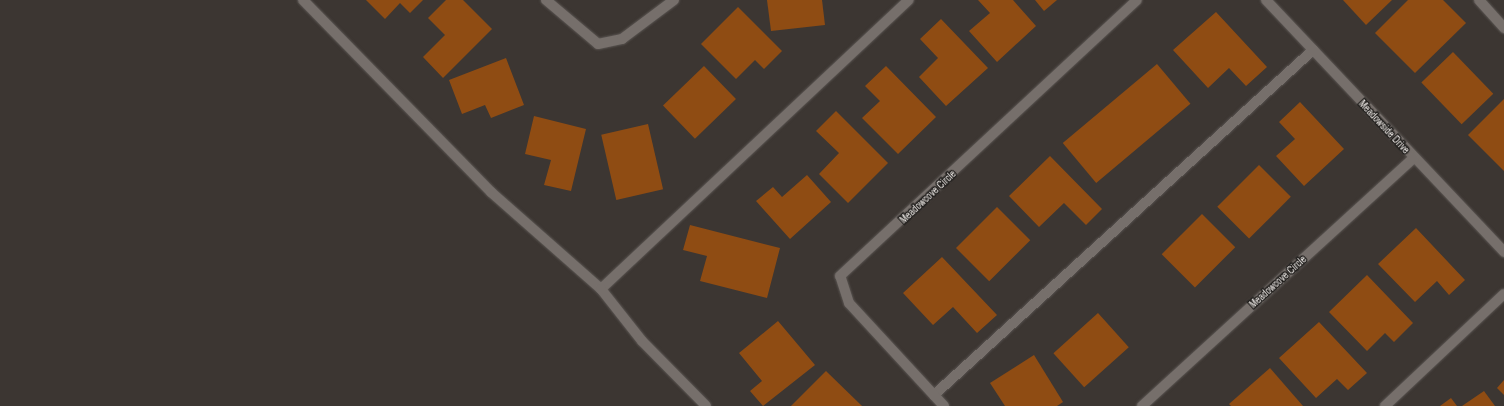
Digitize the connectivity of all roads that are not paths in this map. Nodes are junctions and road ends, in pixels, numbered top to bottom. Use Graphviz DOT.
graph roads {
  1 [pos="303,0"];
  2 [pos="546,0"];
  3 [pos="674,0"];
  4 [pos="909,0"];
  5 [pos="1137,0"];
  6 [pos="1266,0"];
  7 [pos="1479,0"];
  8 [pos="1504,28"];
  9 [pos="1313,50"];
  10 [pos="1414,158"];
  11 [pos="1504,252"];
  12 [pos="601,289"];
  13 [pos="1504,294"];
  14 [pos="934,394"];
  15 [pos="706,406"];
  16 [pos="944,406"];
  17 [pos="1142,406"];
  18 [pos="1384,406"];
  1 -- 12 [label="street"];
  2 -- 3 [label="street"];
  4 -- 12 [label="street"];
  5 -- 14 [label="street, Meadowcove Circle"];
  6 -- 9 [label="street, Meadowside Drive"];
  7 -- 8 [label="street"];
  9 -- 10 [label="street, Meadowside Drive"];
  9 -- 14 [label="street"];
  10 -- 11 [label="street, Meadowside Drive"];
  10 -- 17 [label="street, Meadowcove Circle"];
  12 -- 15 [label="street"];
  13 -- 18 [label="street"];
  14 -- 16 [label="street, Meadowcove Circle"];
}
